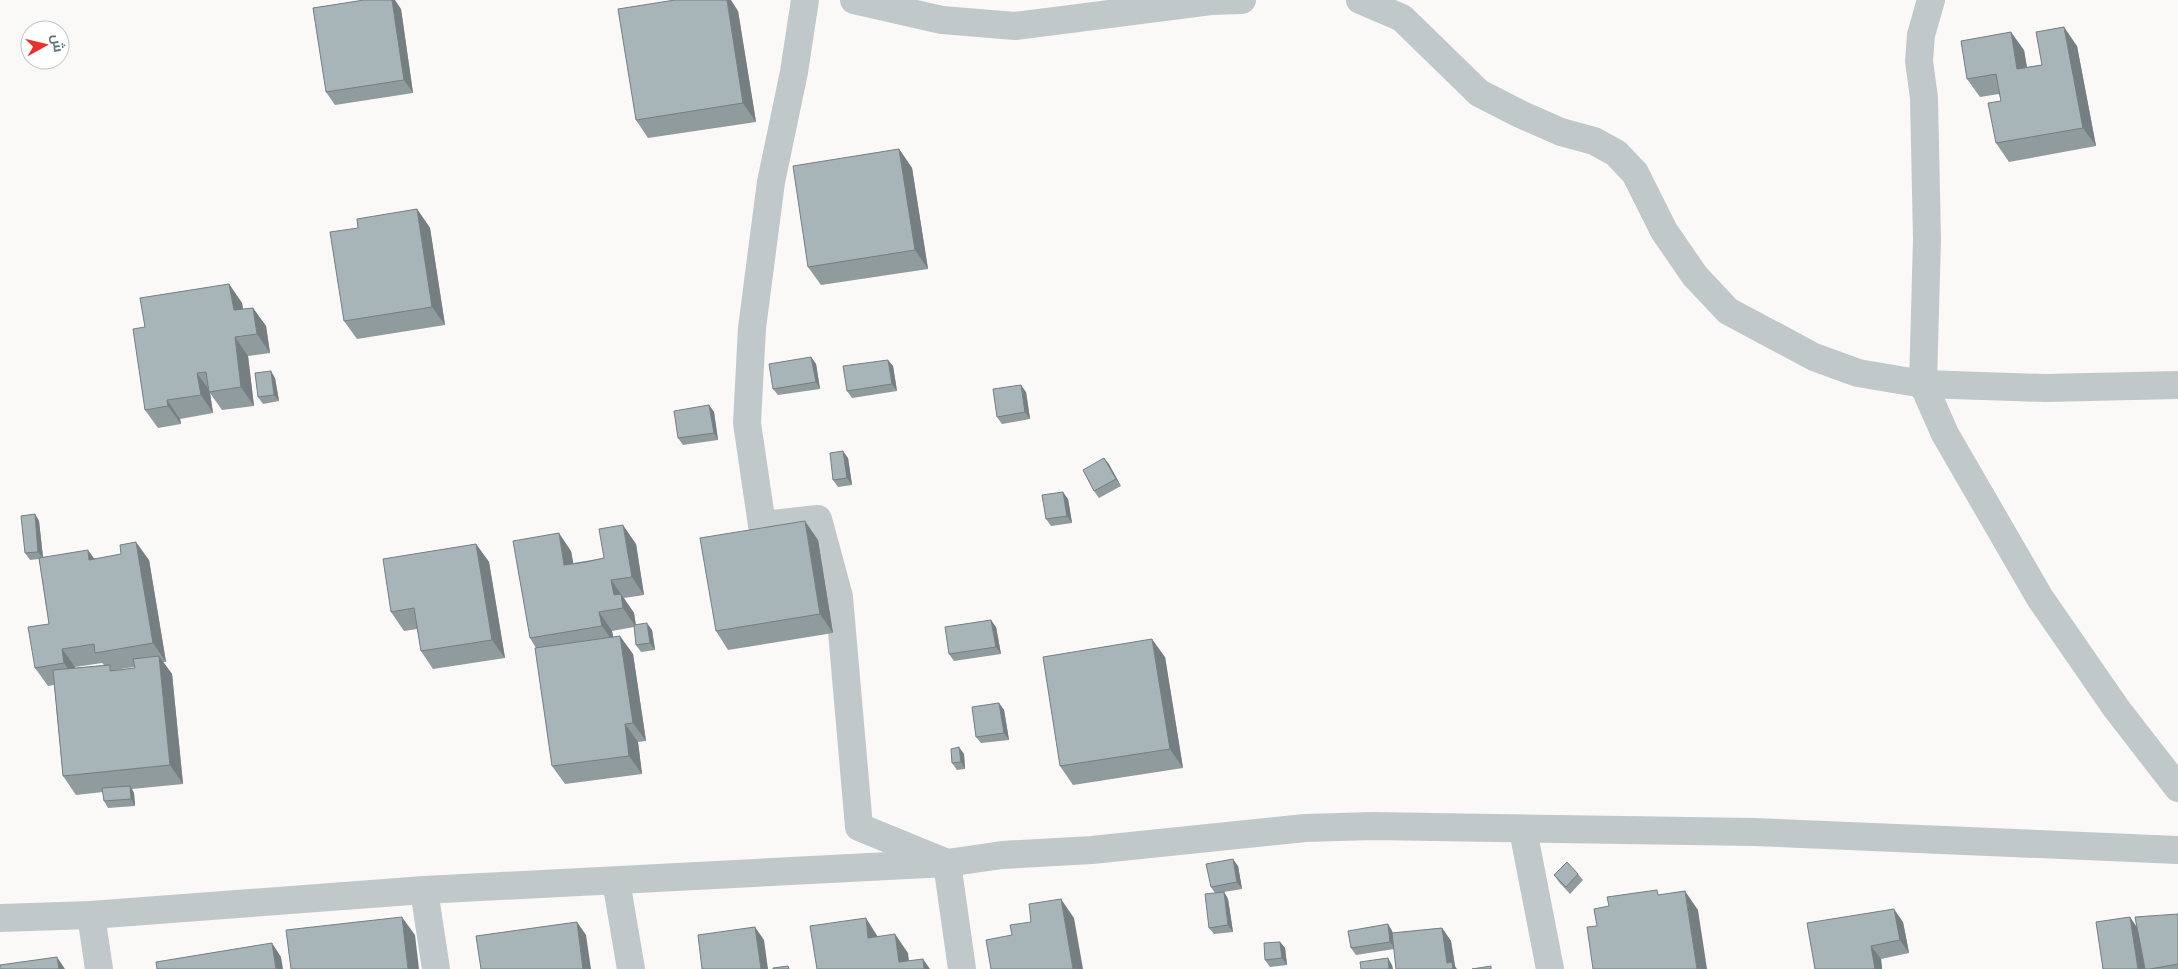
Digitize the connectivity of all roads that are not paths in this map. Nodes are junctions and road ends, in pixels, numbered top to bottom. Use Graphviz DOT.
graph roads {
  1 [pos="805,0"];
  2 [pos="854,0"];
  3 [pos="1242,0"];
  4 [pos="1360,0"];
  5 [pos="1931,0"];
  6 [pos="1923,384"];
  7 [pos="2178,385"];
  8 [pos="2178,788"];
  9 [pos="1522,830"];
  10 [pos="2178,850"];
  11 [pos="947,863"];
  12 [pos="616,881"];
  13 [pos="424,890"];
  14 [pos="90,915"];
  15 [pos="0,918"];
  16 [pos="99,969"];
  17 [pos="436,969"];
  18 [pos="631,969"];
  19 [pos="962,969"];
  20 [pos="1550,969"];
  1 -- 11 [label="street"];
  2 -- 3 [label="street"];
  4 -- 6 [label="street"];
  5 -- 6 [label="street"];
  6 -- 7 [label="street"];
  6 -- 8 [label="street"];
  9 -- 10 [label="street"];
  9 -- 11 [label="street"];
  9 -- 20 [label="street"];
  11 -- 12 [label="street"];
  11 -- 19 [label="street"];
  12 -- 13 [label="street"];
  12 -- 18 [label="street"];
  13 -- 14 [label="street"];
  13 -- 17 [label="street"];
  14 -- 15 [label="street"];
  14 -- 16 [label="street"];
}
